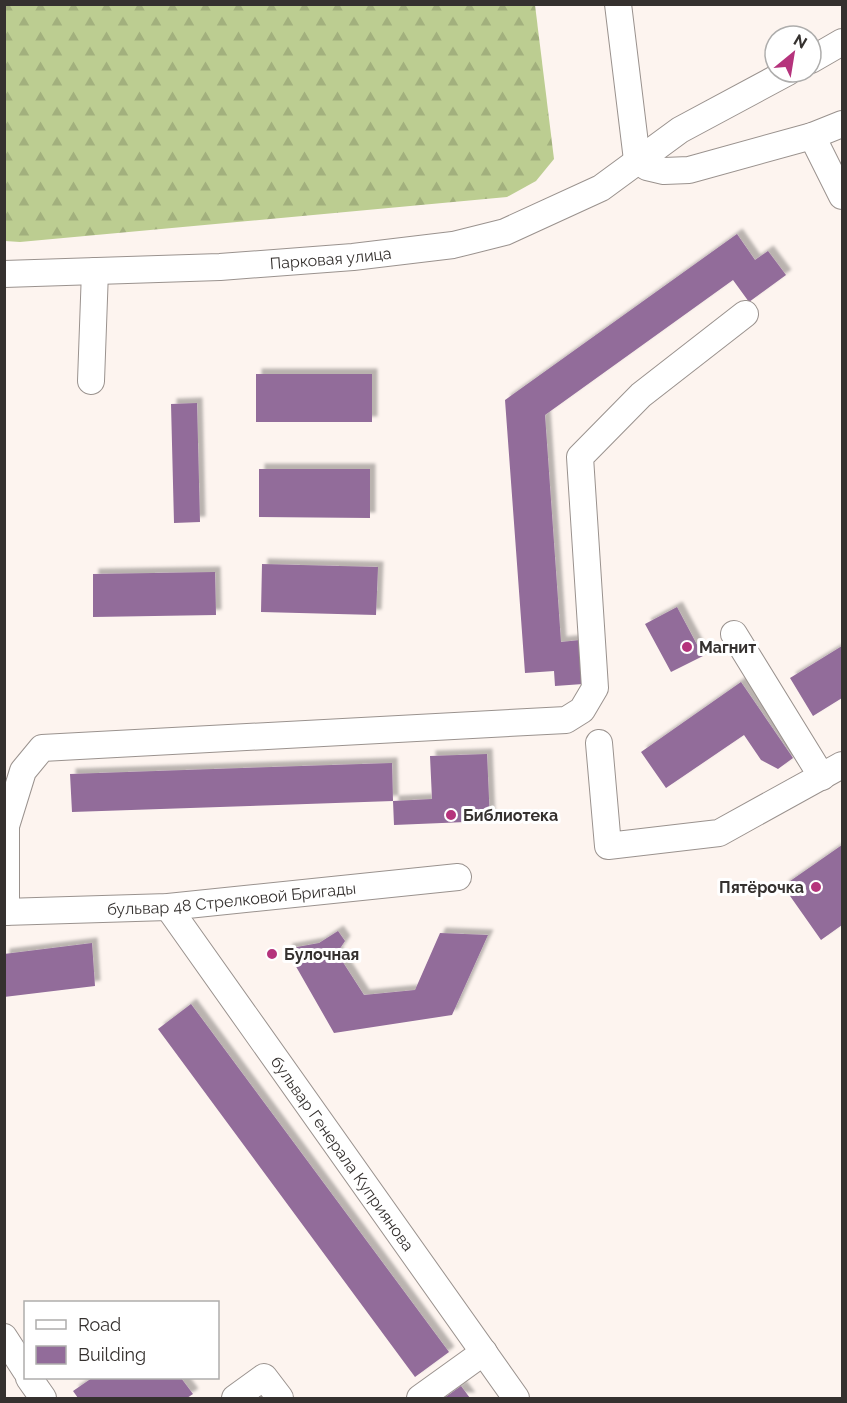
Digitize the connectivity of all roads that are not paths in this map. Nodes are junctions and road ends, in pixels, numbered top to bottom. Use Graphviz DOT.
graph roads {
  1 [pos="618,4"];
  2 [pos="843,42"];
  3 [pos="823,53"];
  4 [pos="766,84"];
  5 [pos="843,124"];
  6 [pos="812,136"];
  7 [pos="637,160"];
  8 [pos="843,196"];
  9 [pos="95,271"];
  10 [pos="4,274"];
  11 [pos="745,314"];
  12 [pos="91,381"];
  13 [pos="734,634"];
  14 [pos="599,743"];
  15 [pos="832,771"];
  16 [pos="458,877"];
  17 [pos="168,907"];
  18 [pos="5,912"];
  19 [pos="4,1337"];
  20 [pos="484,1352"];
  21 [pos="24,1368"];
  22 [pos="30,1379"];
  23 [pos="42,1398"];
  24 [pos="235,1398"];
  25 [pos="280,1398"];
  26 [pos="420,1398"];
  27 [pos="516,1398"];
  1 -- 7 [label="street"];
  2 -- 3 [label="street"];
  4 -- 7 [label="street, Парковая улица"];
  5 -- 6 [label="street"];
  6 -- 7 [label="street"];
  6 -- 8 [label="street"];
  7 -- 9 [label="street, Парковая улица"];
  9 -- 10 [label="street, Парковая улица"];
  9 -- 12 [label="street"];
  11 -- 18 [label="street"];
  13 -- 15 [label="street"];
  14 -- 15 [label="street"];
  16 -- 17 [label="street, бульвар 48 Стрелковой Бригады"];
  17 -- 18 [label="street, бульвар 48 Стрелковой Бригады"];
  17 -- 20 [label="street, бульвар Генерала Куприянова"];
  19 -- 21 [label="street"];
  20 -- 26 [label="street"];
  20 -- 27 [label="street, бульвар Генерала Куприянова"];
  22 -- 23 [label="street"];
  24 -- 25 [label="street"];
}
